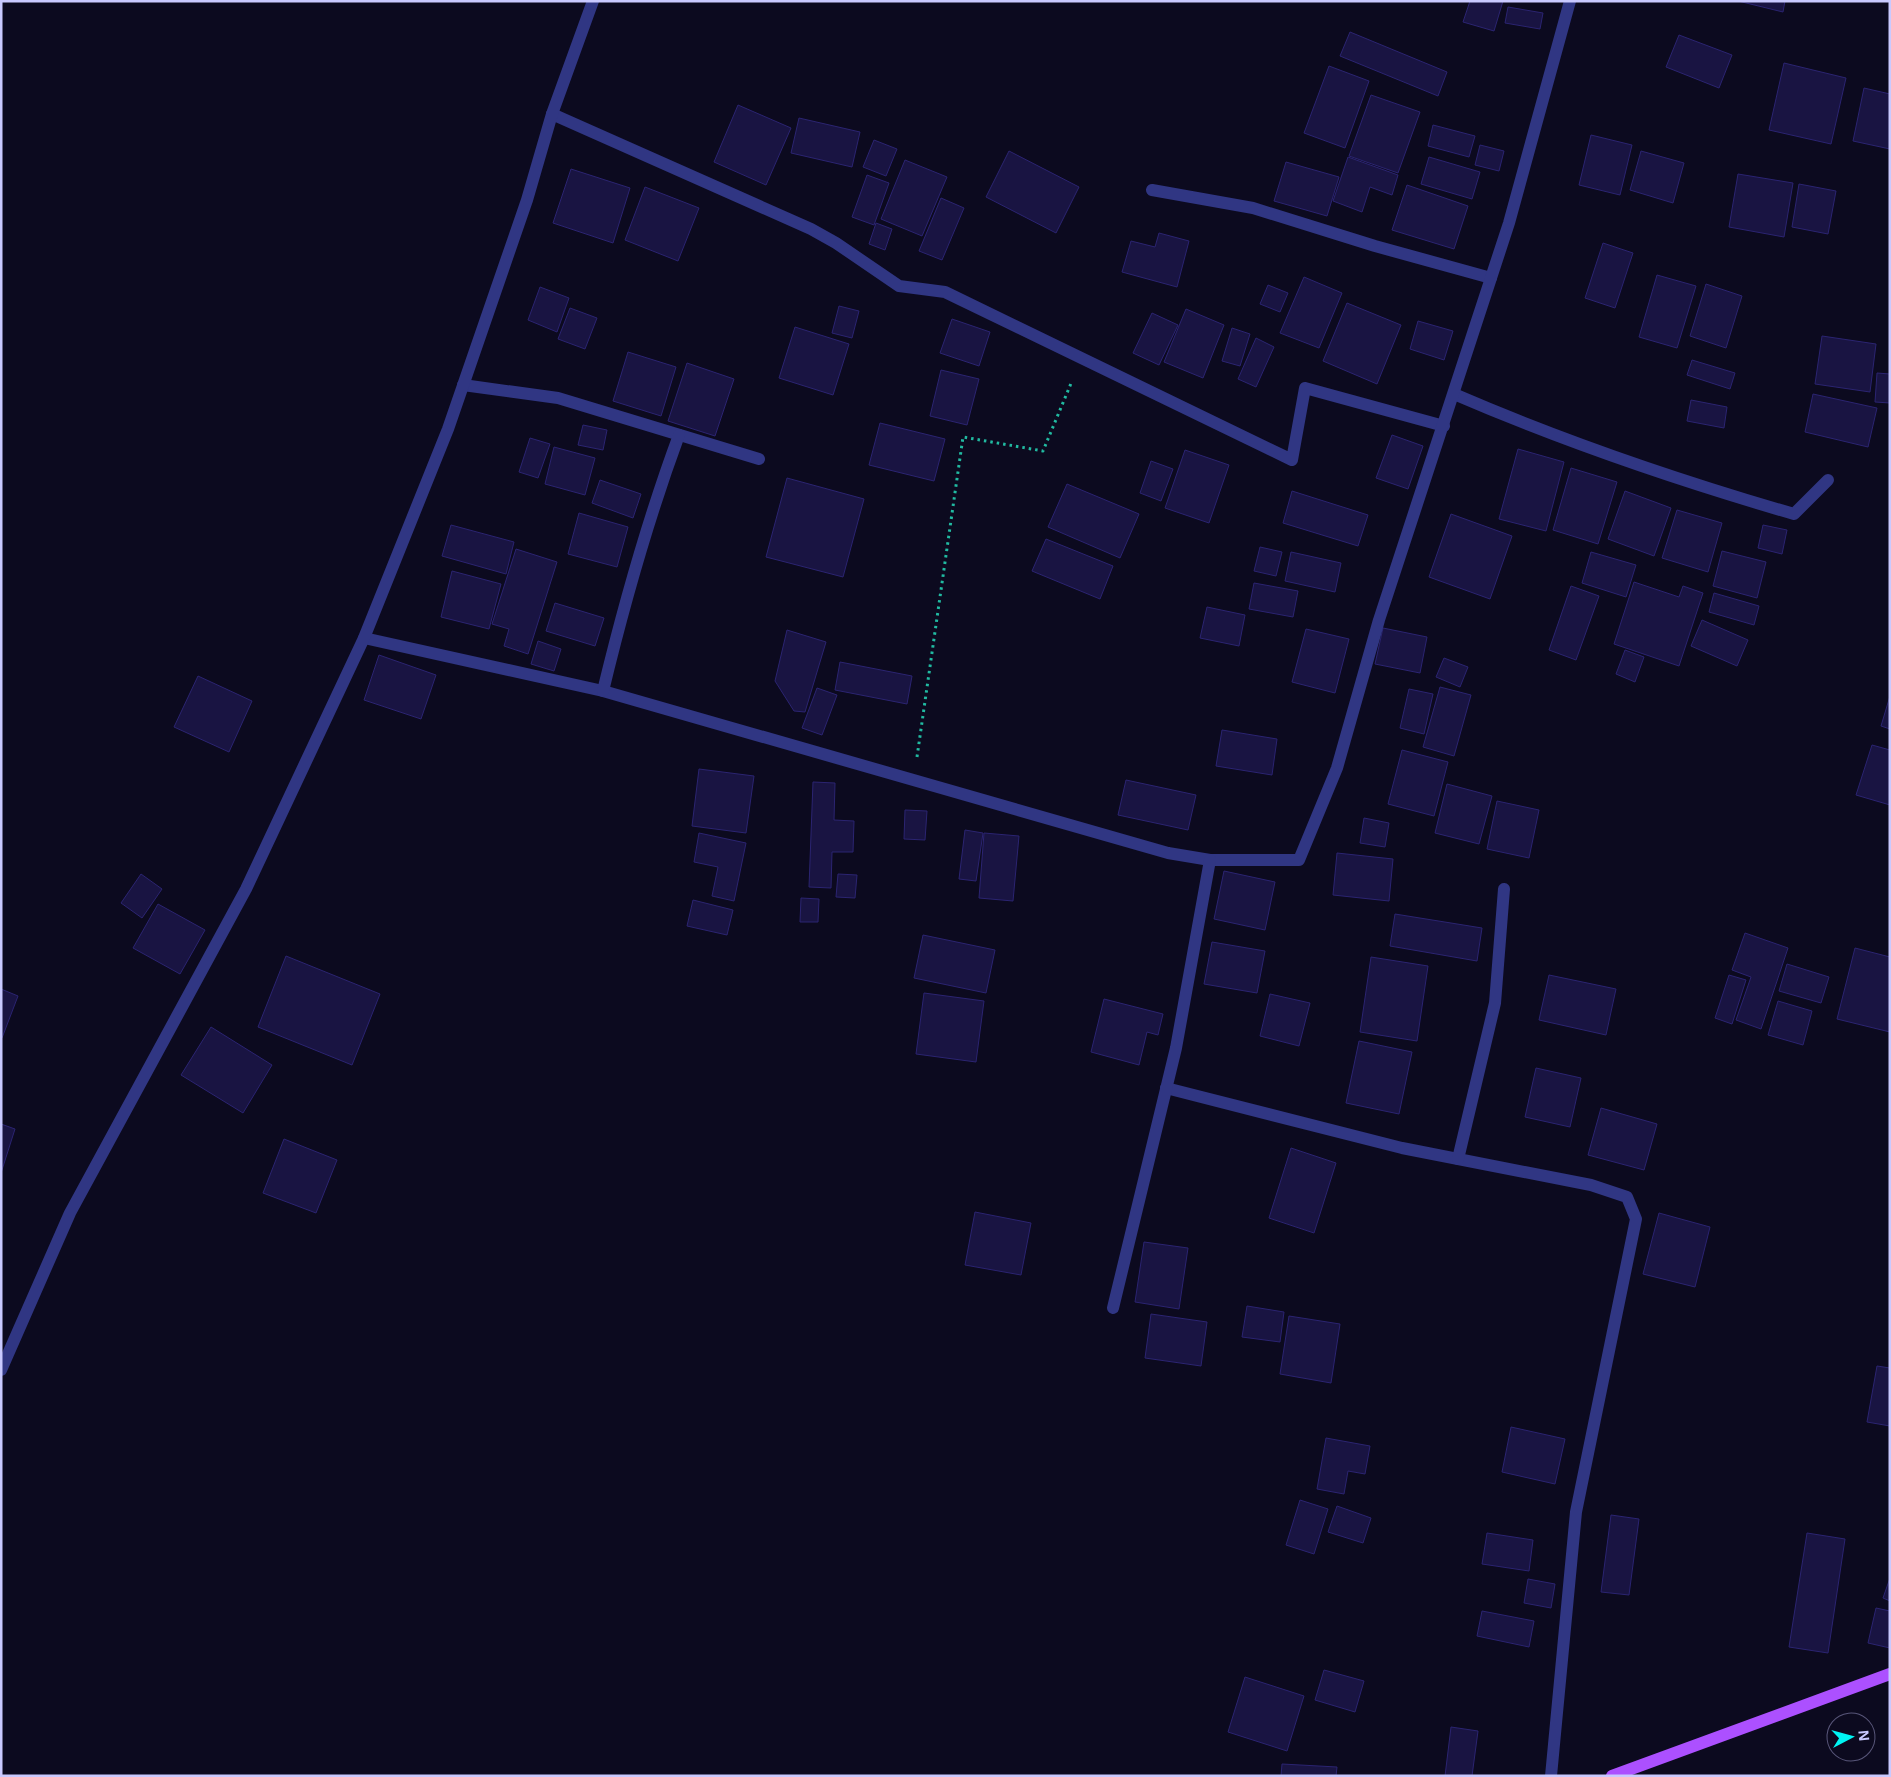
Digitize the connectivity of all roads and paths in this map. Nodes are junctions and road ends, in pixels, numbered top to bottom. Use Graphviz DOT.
graph roads {
  1 [pos="593,1"];
  2 [pos="1570,1"];
  3 [pos="552,114"];
  4 [pos="1152,190"];
  5 [pos="1491,278"];
  6 [pos="1082,357"];
  7 [pos="463,385"];
  8 [pos="1454,394"];
  9 [pos="1444,426"];
  10 [pos="679,435"];
  11 [pos="759,459"];
  12 [pos="1828,480"];
  13 [pos="364,638"];
  14 [pos="603,691"];
  15 [pos="914,780"];
  16 [pos="1210,860"];
  17 [pos="1504,889"];
  18 [pos="1166,1088"];
  19 [pos="1458,1159"];
  20 [pos="1113,1308"];
  21 [pos="1,1370"];
  22 [pos="1890,1674"];
  23 [pos="1551,1776"];
  24 [pos="1612,1776"];
  1 -- 3 [label="street"];
  2 -- 5 [label="street"];
  3 -- 6 [label="street"];
  3 -- 7 [label="street"];
  4 -- 5 [label="street"];
  5 -- 8 [label="street"];
  6 -- 9 [label="street"];
  6 -- 15 [label="path"];
  7 -- 10 [label="street"];
  7 -- 13 [label="street"];
  8 -- 9 [label="street"];
  8 -- 12 [label="street"];
  9 -- 16 [label="street"];
  10 -- 11 [label="street"];
  10 -- 14 [label="street"];
  13 -- 14 [label="street"];
  13 -- 21 [label="street"];
  14 -- 15 [label="street"];
  15 -- 16 [label="street"];
  16 -- 18 [label="street"];
  17 -- 19 [label="street"];
  18 -- 19 [label="street"];
  18 -- 20 [label="street"];
  19 -- 23 [label="street"];
  22 -- 24 [label="main road"];
}
